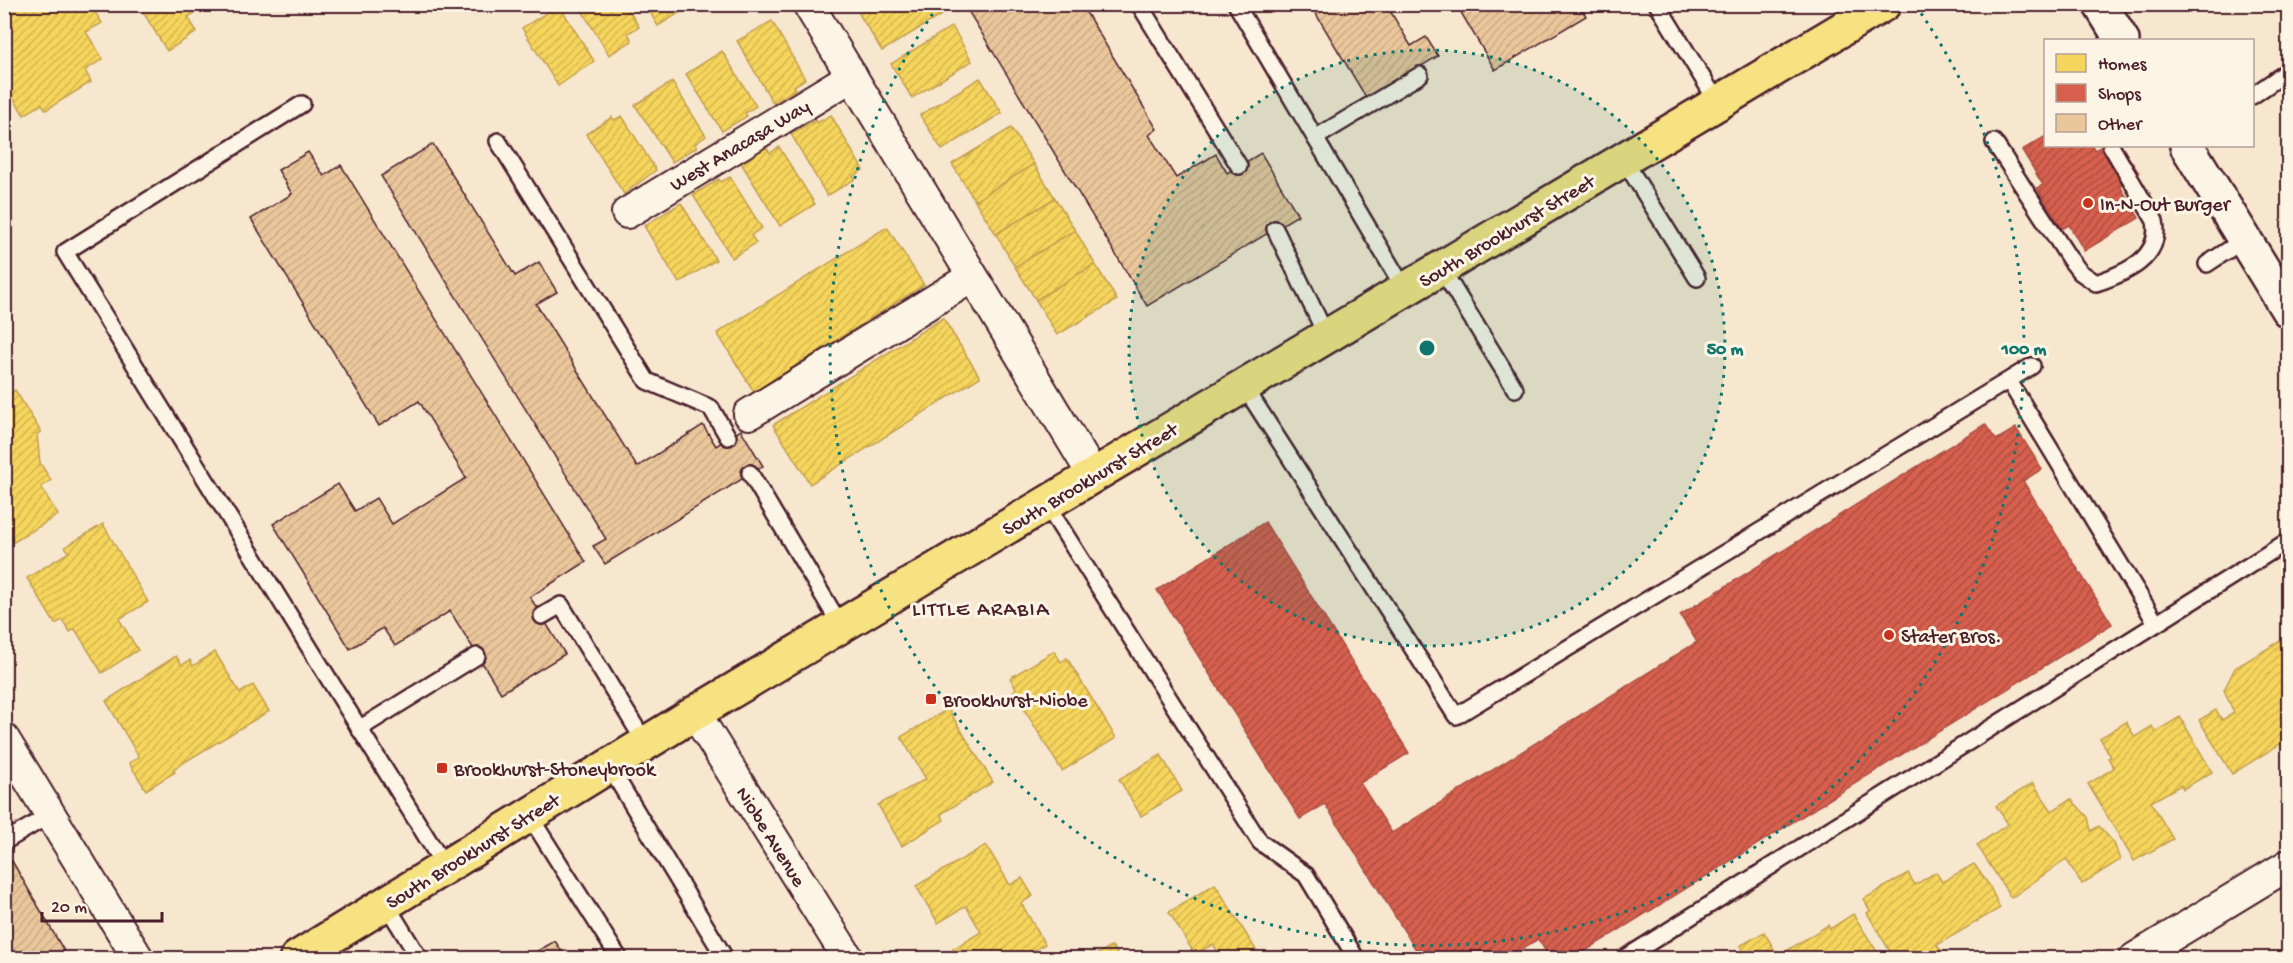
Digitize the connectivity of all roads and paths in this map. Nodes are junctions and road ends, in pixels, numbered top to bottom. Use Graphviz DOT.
graph roads {
  1 [pos="808,4"];
  2 [pos="1139,4"];
  3 [pos="1236,4"];
  4 [pos="1657,4"];
  5 [pos="1884,4"];
  6 [pos="2100,4"];
  7 [pos="2121,39"];
  8 [pos="2289,71"];
  9 [pos="1420,75"];
  10 [pos="852,76"];
  11 [pos="2254,95"];
  12 [pos="1718,103"];
  13 [pos="302,104"];
  14 [pos="1315,138"];
  15 [pos="498,141"];
  16 [pos="1994,142"];
  17 [pos="2112,147"];
  18 [pos="2188,147"];
  19 [pos="1624,160"];
  20 [pos="1239,166"];
  21 [pos="627,213"];
  22 [pos="1275,229"];
  23 [pos="2245,239"];
  24 [pos="2206,264"];
  25 [pos="1441,268"];
  26 [pos="972,277"];
  27 [pos="1697,278"];
  28 [pos="1405,290"];
  29 [pos="2289,310"];
  30 [pos="1327,337"];
  31 [pos="2032,366"];
  32 [pos="2009,381"];
  33 [pos="1244,386"];
  34 [pos="1515,390"];
  35 [pos="749,414"];
  36 [pos="728,437"];
  37 [pos="750,473"];
  38 [pos="1093,475"];
  39 [pos="1046,504"];
  40 [pos="2289,541"];
  41 [pos="542,616"];
  42 [pos="2157,623"];
  43 [pos="841,626"];
  44 [pos="477,656"];
  45 [pos="695,712"];
  46 [pos="359,729"];
  47 [pos="4,739"];
  48 [pos="646,744"];
  49 [pos="609,766"];
  50 [pos="51,814"];
  51 [pos="529,815"];
  52 [pos="4,842"];
  53 [pos="2289,865"];
  54 [pos="445,867"];
  55 [pos="386,903"];
  56 [pos="301,957"];
  57 [pos="138,958"];
  58 [pos="419,958"];
  59 [pos="619,958"];
  60 [pos="725,958"];
  61 [pos="848,958"];
  62 [pos="1356,958"];
  63 [pos="1624,958"];
  64 [pos="2135,958"];
  1 -- 10 [label="street"];
  2 -- 20 [label="lane"];
  3 -- 14 [label="lane"];
  4 -- 12 [label="lane"];
  5 -- 12 [label="main road, South Brookhurst Street"];
  6 -- 7 [label="street"];
  8 -- 11 [label="lane"];
  9 -- 14 [label="lane"];
  10 -- 21 [label="street, West Anacasa Way"];
  10 -- 26 [label="street"];
  12 -- 19 [label="main road, South Brookhurst Street"];
  13 -- 46 [label="lane"];
  14 -- 28 [label="lane"];
  15 -- 36 [label="lane"];
  16 -- 17 [label="lane"];
  18 -- 23 [label="street"];
  19 -- 25 [label="main road, South Brookhurst Street"];
  19 -- 27 [label="lane"];
  22 -- 30 [label="lane"];
  23 -- 24 [label="lane"];
  23 -- 29 [label="street"];
  25 -- 28 [label="main road, South Brookhurst Street"];
  25 -- 34 [label="lane"];
  26 -- 35 [label="street"];
  26 -- 38 [label="street"];
  28 -- 30 [label="main road, South Brookhurst Street"];
  30 -- 33 [label="main road, South Brookhurst Street"];
  31 -- 32 [label="lane"];
  32 -- 33 [label="lane"];
  32 -- 42 [label="lane"];
  33 -- 38 [label="main road, South Brookhurst Street"];
  37 -- 43 [label="lane"];
  38 -- 39 [label="main road, South Brookhurst Street"];
  39 -- 43 [label="main road, South Brookhurst Street"];
  39 -- 62 [label="lane"];
  40 -- 42 [label="lane"];
  41 -- 48 [label="lane"];
  42 -- 63 [label="lane"];
  43 -- 45 [label="main road, South Brookhurst Street"];
  44 -- 46 [label="lane"];
  45 -- 48 [label="main road, South Brookhurst Street"];
  45 -- 61 [label="street, Niobe Avenue"];
  46 -- 54 [label="lane"];
  47 -- 50 [label="street"];
  48 -- 49 [label="main road, South Brookhurst Street"];
  49 -- 51 [label="main road, South Brookhurst Street"];
  49 -- 60 [label="lane"];
  50 -- 52 [label="lane"];
  50 -- 57 [label="street"];
  51 -- 54 [label="main road, South Brookhurst Street"];
  51 -- 59 [label="lane"];
  53 -- 64 [label="street"];
  54 -- 55 [label="main road, South Brookhurst Street"];
  55 -- 56 [label="main road, South Brookhurst Street"];
  55 -- 58 [label="lane"];
}
